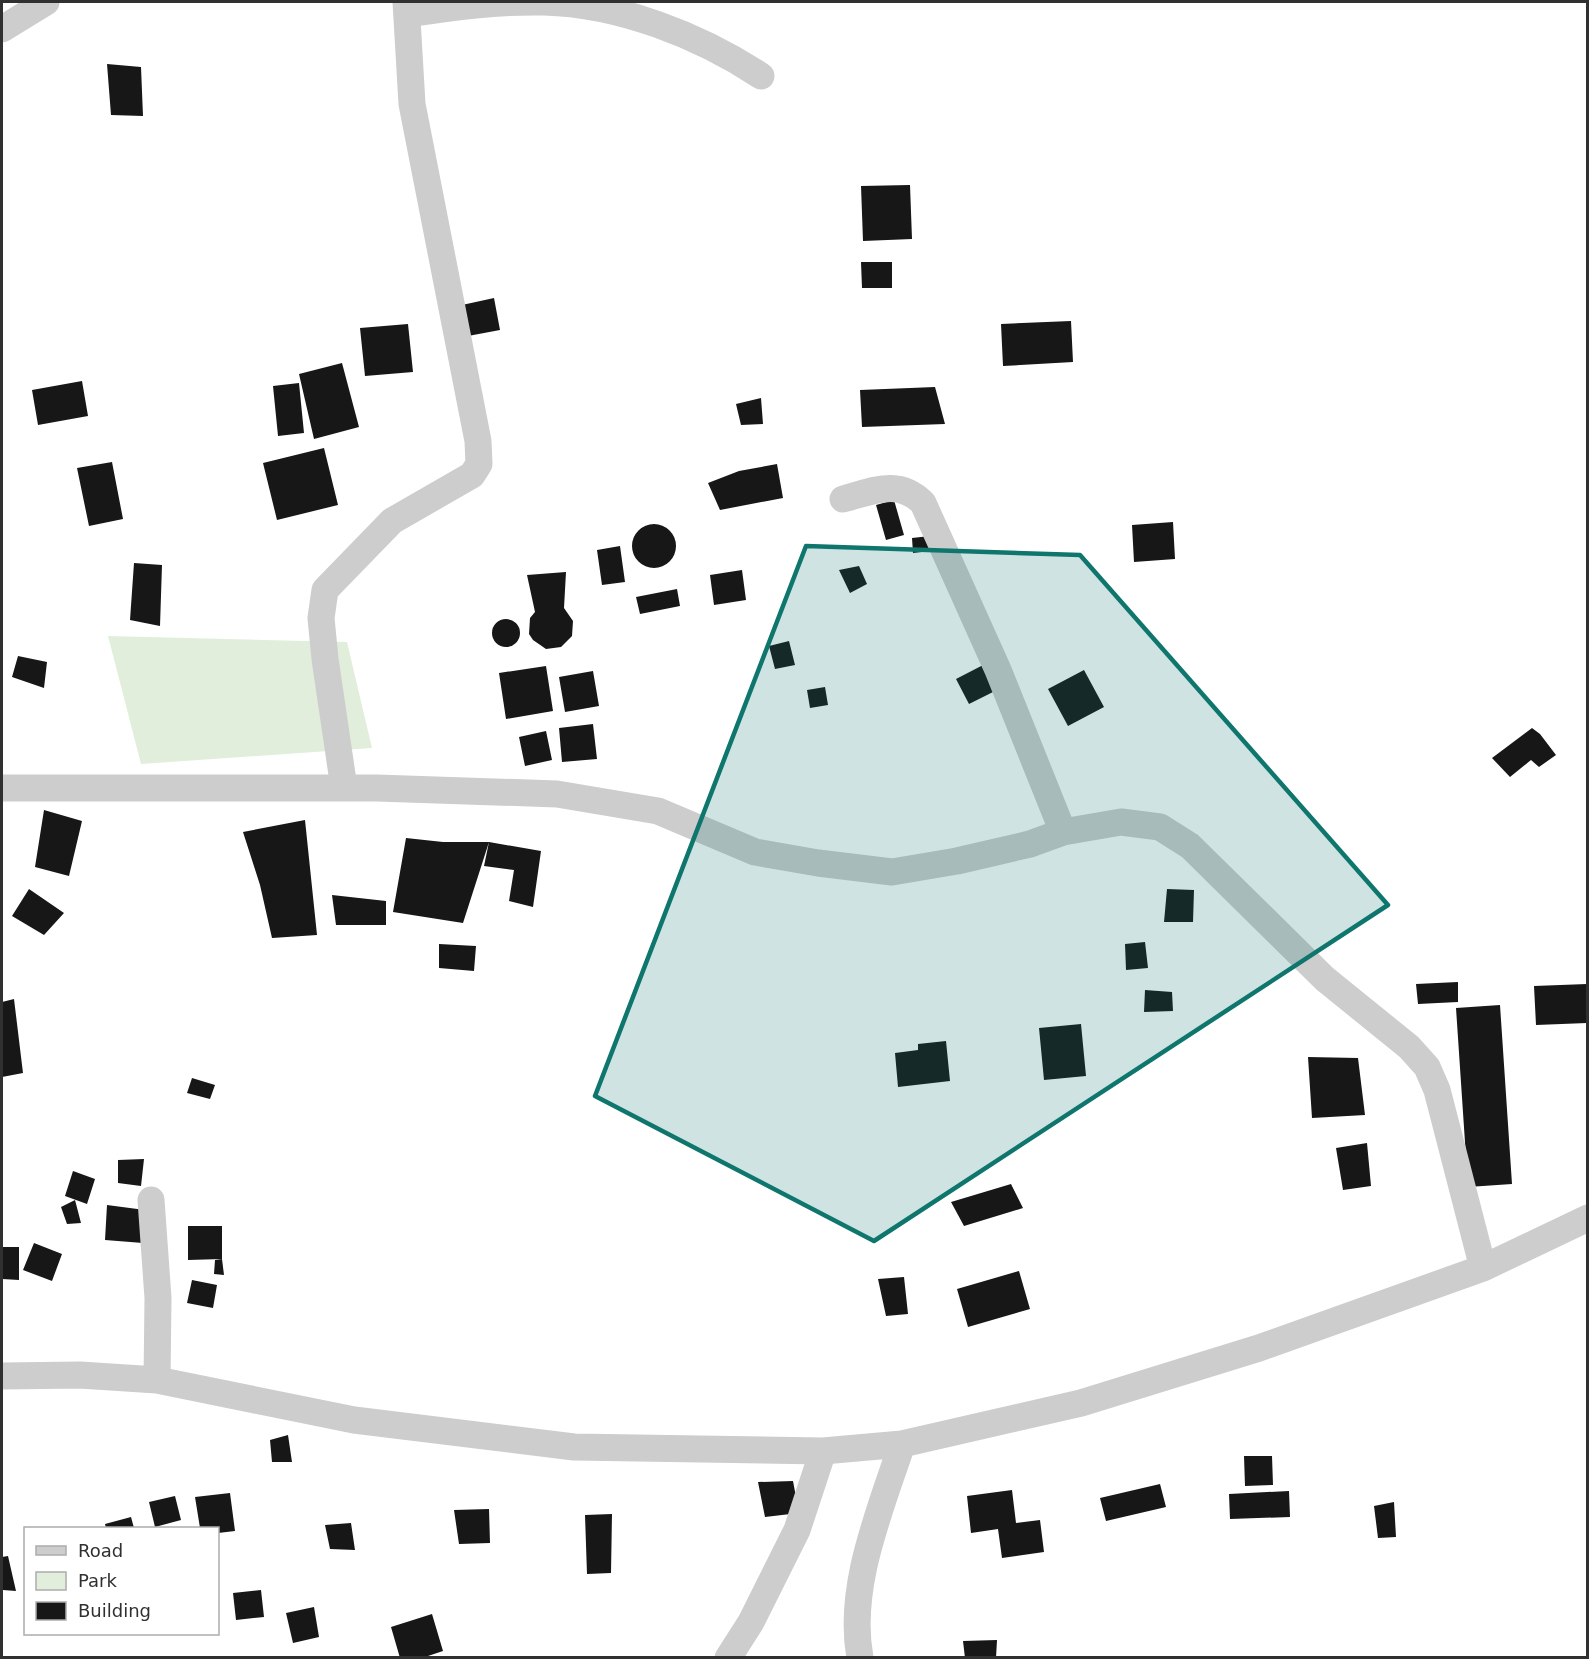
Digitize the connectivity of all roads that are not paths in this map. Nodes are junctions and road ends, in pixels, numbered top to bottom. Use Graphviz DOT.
graph roads {
  1 [pos="46,2"];
  2 [pos="407,8"];
  3 [pos="2,29"];
  4 [pos="761,76"];
  5 [pos="843,499"];
  6 [pos="2,788"];
  7 [pos="344,788"];
  8 [pos="1063,832"];
  9 [pos="150,1200"];
  10 [pos="1587,1218"];
  11 [pos="1484,1268"];
  12 [pos="2,1376"];
  13 [pos="158,1380"];
  14 [pos="902,1444"];
  15 [pos="823,1451"];
  16 [pos="728,1658"];
  17 [pos="860,1658"];
  1 -- 3 [label="street"];
  2 -- 4 [label="street"];
  2 -- 7 [label="street"];
  5 -- 8 [label="street"];
  6 -- 7 [label="street"];
  7 -- 8 [label="street"];
  8 -- 11 [label="street"];
  9 -- 13 [label="street"];
  10 -- 11 [label="street"];
  11 -- 14 [label="street"];
  12 -- 13 [label="street"];
  13 -- 15 [label="street"];
  14 -- 15 [label="street"];
  14 -- 17 [label="street"];
  15 -- 16 [label="street"];
}
